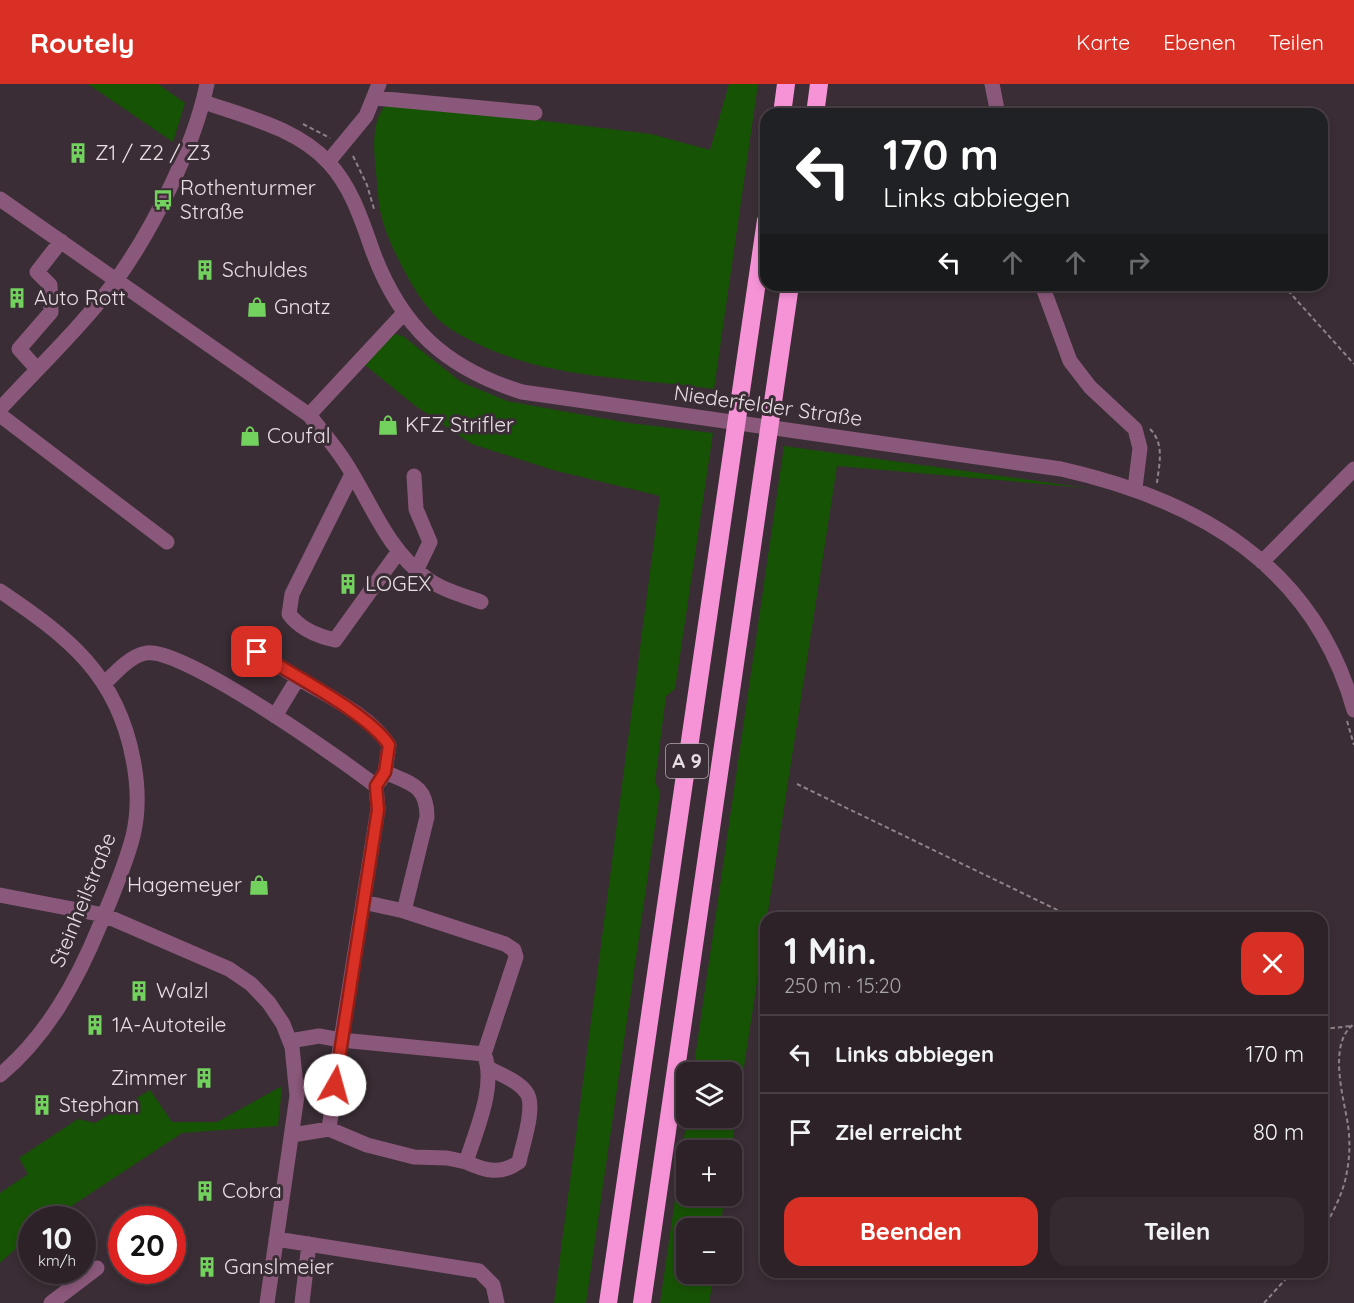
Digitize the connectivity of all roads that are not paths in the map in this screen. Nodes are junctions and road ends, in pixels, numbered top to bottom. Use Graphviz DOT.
graph roads {
  1 [pos="207,84"];
  2 [pos="786,84"];
  3 [pos="819,84"];
  4 [pos="992,84"];
  5 [pos="377,91"];
  6 [pos="204,102"];
  7 [pos="783,108"];
  8 [pos="816,108"];
  9 [pos="997,108"];
  10 [pos="535,112"];
  11 [pos="328,162"];
  12 [pos="0,199"];
  13 [pos="61,241"];
  14 [pos="760,261"];
  15 [pos="116,280"];
  16 [pos="789,291"];
  17 [pos="1044,291"];
  18 [pos="403,314"];
  19 [pos="37,369"];
  20 [pos="0,409"];
  21 [pos="0,415"];
  22 [pos="309,415"];
  23 [pos="1354,469"];
  24 [pos="352,474"];
  25 [pos="414,476"];
  26 [pos="1136,482"];
  27 [pos="167,542"];
  28 [pos="399,551"];
  29 [pos="1262,562"];
  30 [pos="417,569"];
  31 [pos="0,591"];
  32 [pos="481,602"];
  33 [pos="257,652"];
  34 [pos="297,678"];
  35 [pos="105,683"];
  36 [pos="1350,713"];
  37 [pos="274,716"];
  38 [pos="385,772"];
  39 [pos="376,786"];
  40 [pos="0,895"];
  41 [pos="363,902"];
  42 [pos="404,911"];
  43 [pos="104,915"];
  44 [pos="341,1040"];
  45 [pos="290,1041"];
  46 [pos="484,1054"];
  47 [pos="490,1069"];
  48 [pos="0,1075"];
  49 [pos="329,1129"];
  50 [pos="292,1135"];
  51 [pos="466,1162"];
  52 [pos="276,1239"];
  53 [pos="309,1244"];
  54 [pos="97,1268"];
  55 [pos="51,1303"];
  56 [pos="267,1303"];
  57 [pos="302,1303"];
  58 [pos="497,1303"];
  59 [pos="608,1303"];
  60 [pos="642,1303"];
  1 -- 6 [label="street"];
  2 -- 7 [label="highway"];
  3 -- 8 [label="highway"];
  4 -- 9 [label="street"];
  5 -- 10 [label="street"];
  5 -- 11 [label="street"];
  6 -- 11 [label="street, Niederfelder Straße"];
  6 -- 15 [label="street"];
  11 -- 18 [label="street, Niederfelder Straße"];
  12 -- 13 [label="street"];
  13 -- 15 [label="street"];
  13 -- 19 [label="street"];
  14 -- 59 [label="highway, A 9"];
  15 -- 19 [label="street"];
  15 -- 22 [label="street"];
  16 -- 60 [label="highway, A 9"];
  17 -- 26 [label="street"];
  18 -- 22 [label="street"];
  18 -- 26 [label="street, Niederfelder Straße"];
  19 -- 20 [label="street"];
  21 -- 27 [label="street"];
  22 -- 24 [label="street"];
  23 -- 29 [label="street"];
  24 -- 28 [label="street"];
  24 -- 28 [label="street"];
  25 -- 30 [label="street"];
  26 -- 29 [label="street, Niederfelder Straße"];
  28 -- 30 [label="street"];
  29 -- 36 [label="street, Niederfelder Straße"];
  30 -- 32 [label="street"];
  31 -- 35 [label="street, Steinheilstraße"];
  33 -- 34 [label="street"];
  34 -- 37 [label="street"];
  34 -- 38 [label="street"];
  35 -- 37 [label="street"];
  35 -- 43 [label="street, Steinheilstraße"];
  37 -- 39 [label="street"];
  38 -- 39 [label="street"];
  38 -- 42 [label="street"];
  39 -- 41 [label="street"];
  40 -- 43 [label="street"];
  41 -- 42 [label="street"];
  41 -- 44 [label="street"];
  42 -- 46 [label="street"];
  43 -- 45 [label="street"];
  43 -- 48 [label="street, Steinheilstraße"];
  44 -- 45 [label="street"];
  44 -- 46 [label="street"];
  44 -- 49 [label="street"];
  45 -- 50 [label="street"];
  46 -- 47 [label="street"];
  47 -- 51 [label="street"];
  47 -- 51 [label="street"];
  49 -- 50 [label="street"];
  49 -- 51 [label="street"];
  50 -- 52 [label="street"];
  52 -- 53 [label="street"];
  52 -- 56 [label="street"];
  53 -- 57 [label="street"];
  53 -- 58 [label="street"];
  54 -- 55 [label="street"];
}
